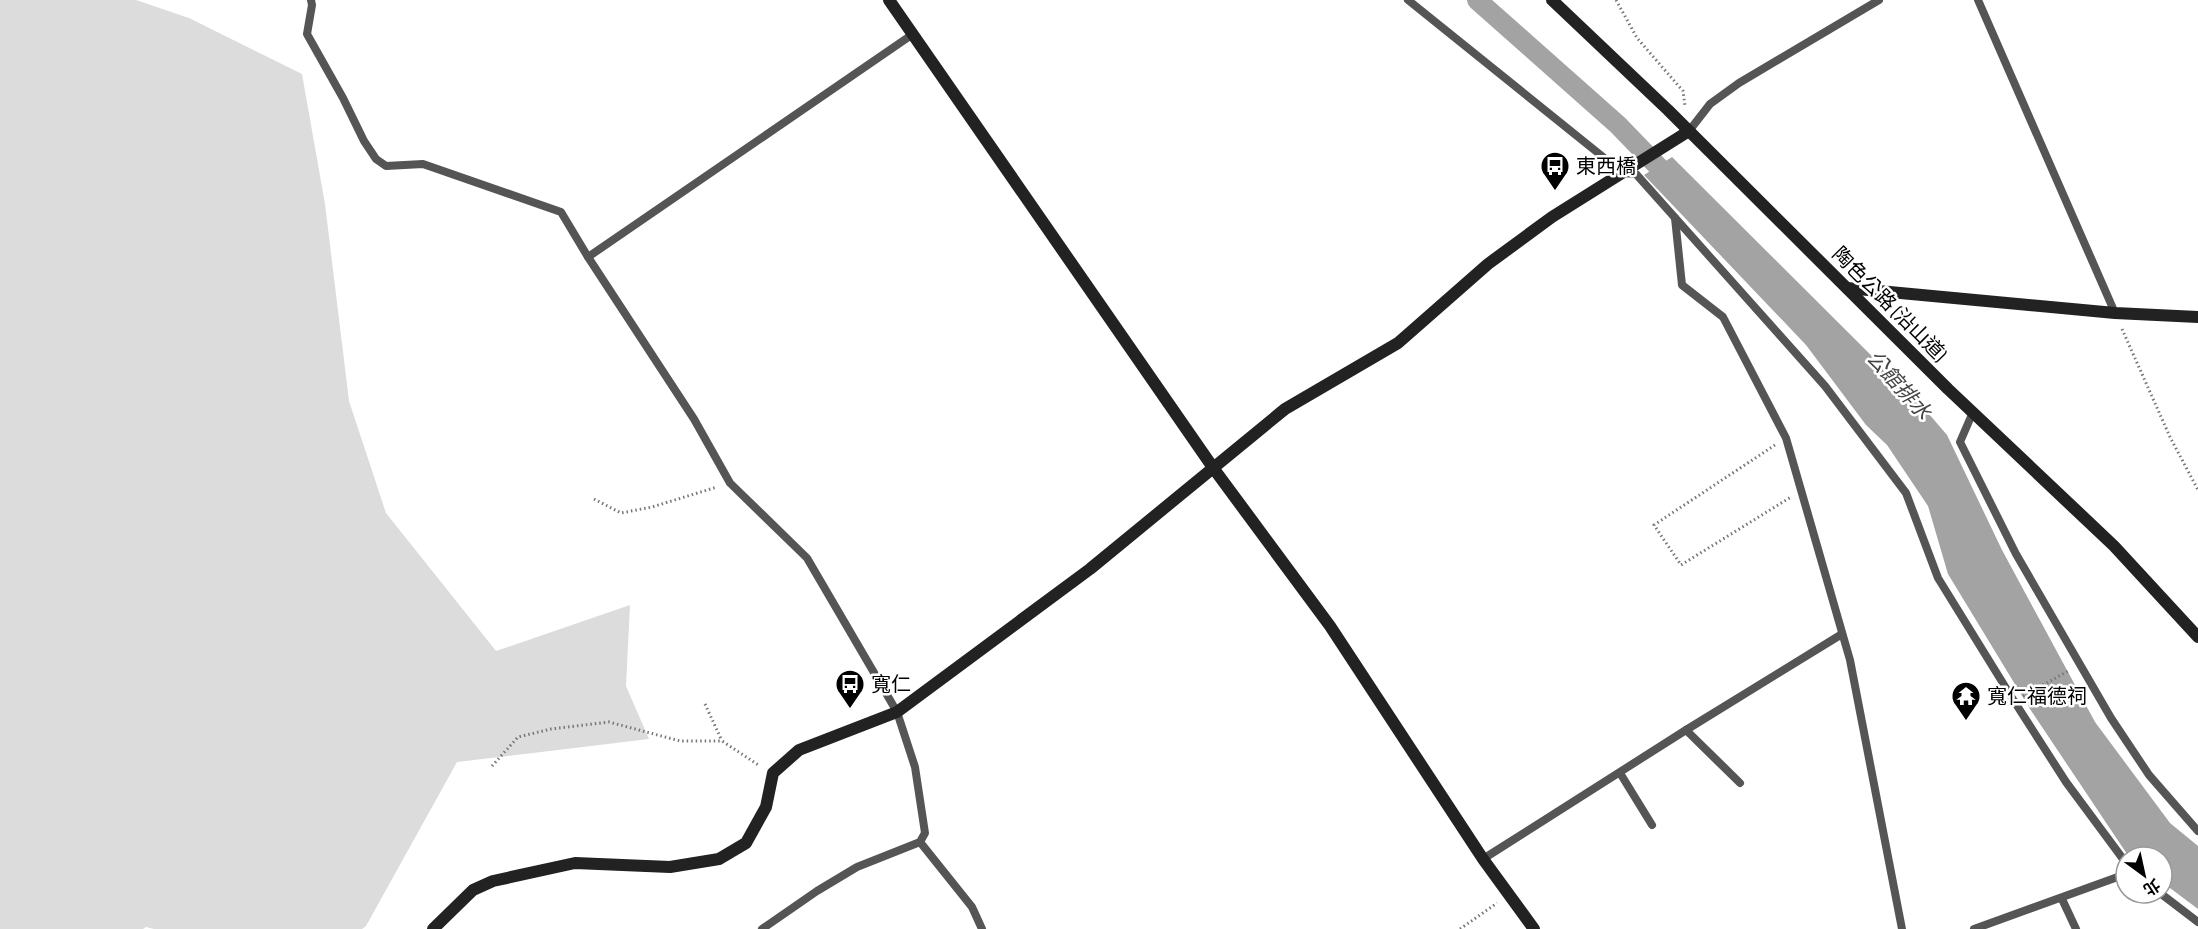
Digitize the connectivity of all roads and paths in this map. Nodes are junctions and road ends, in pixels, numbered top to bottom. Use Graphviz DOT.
graph roads {
  1 [pos="311,0"];
  2 [pos="889,0"];
  3 [pos="1408,0"];
  4 [pos="1552,0"];
  5 [pos="1616,0"];
  6 [pos="1879,0"];
  7 [pos="1978,0"];
  8 [pos="913,34"];
  9 [pos="1689,131"];
  10 [pos="1623,174"];
  11 [pos="1675,218"];
  12 [pos="588,257"];
  13 [pos="1847,288"];
  14 [pos="2115,313"];
  15 [pos="2198,317"];
  16 [pos="1973,412"];
  17 [pos="1786,438"];
  18 [pos="1214,469"];
  19 [pos="730,483"];
  20 [pos="2198,490"];
  21 [pos="1800,491"];
  22 [pos="594,499"];
  23 [pos="1842,634"];
  24 [pos="2198,637"];
  25 [pos="2079,664"];
  26 [pos="2014,701"];
  27 [pos="705,704"];
  28 [pos="897,712"];
  29 [pos="1686,729"];
  30 [pos="723,741"];
  31 [pos="492,766"];
  32 [pos="773,773"];
  33 [pos="1620,773"];
  34 [pos="1740,783"];
  35 [pos="1652,825"];
  36 [pos="2198,831"];
  37 [pos="920,842"];
  38 [pos="2114,847"];
  39 [pos="1483,859"];
  40 [pos="2114,878"];
  41 [pos="1509,894"];
  42 [pos="2062,898"];
  43 [pos="2174,904"];
  44 [pos="2198,922"];
  45 [pos="433,929"];
  46 [pos="762,929"];
  47 [pos="982,929"];
  48 [pos="1460,929"];
  49 [pos="1534,929"];
  50 [pos="1902,929"];
  51 [pos="1974,929"];
  52 [pos="2076,929"];
  1 -- 12 [label="lane"];
  2 -- 8 [label="street"];
  3 -- 10 [label="lane"];
  4 -- 9 [label="street, 陶色公路 (沿山道)"];
  5 -- 9 [label="path"];
  6 -- 9 [label="lane"];
  7 -- 14 [label="lane"];
  8 -- 12 [label="lane"];
  8 -- 18 [label="street"];
  9 -- 10 [label="street"];
  9 -- 13 [label="street, 陶色公路 (沿山道)"];
  10 -- 11 [label="lane"];
  10 -- 18 [label="street"];
  11 -- 17 [label="lane"];
  11 -- 26 [label="lane"];
  12 -- 19 [label="lane"];
  13 -- 14 [label="street"];
  13 -- 16 [label="street, 陶色公路 (沿山道)"];
  14 -- 15 [label="street"];
  14 -- 20 [label="path"];
  16 -- 24 [label="street, 陶色公路 (沿山道)"];
  16 -- 25 [label="lane"];
  17 -- 21 [label="lane"];
  17 -- 21 [label="path"];
  18 -- 28 [label="street"];
  18 -- 39 [label="street"];
  19 -- 22 [label="path"];
  19 -- 28 [label="lane"];
  21 -- 23 [label="lane"];
  23 -- 29 [label="lane"];
  23 -- 50 [label="lane"];
  25 -- 26 [label="path"];
  25 -- 36 [label="lane"];
  26 -- 38 [label="lane"];
  27 -- 30 [label="path"];
  28 -- 32 [label="street"];
  28 -- 37 [label="lane"];
  29 -- 33 [label="lane"];
  29 -- 34 [label="lane"];
  30 -- 31 [label="path"];
  30 -- 32 [label="path"];
  32 -- 45 [label="street"];
  33 -- 35 [label="lane"];
  33 -- 39 [label="lane"];
  37 -- 46 [label="lane"];
  37 -- 47 [label="lane"];
  39 -- 41 [label="street"];
  40 -- 42 [label="lane"];
  41 -- 48 [label="path"];
  41 -- 49 [label="street"];
  42 -- 51 [label="lane"];
  42 -- 52 [label="lane"];
  43 -- 44 [label="lane"];
}
